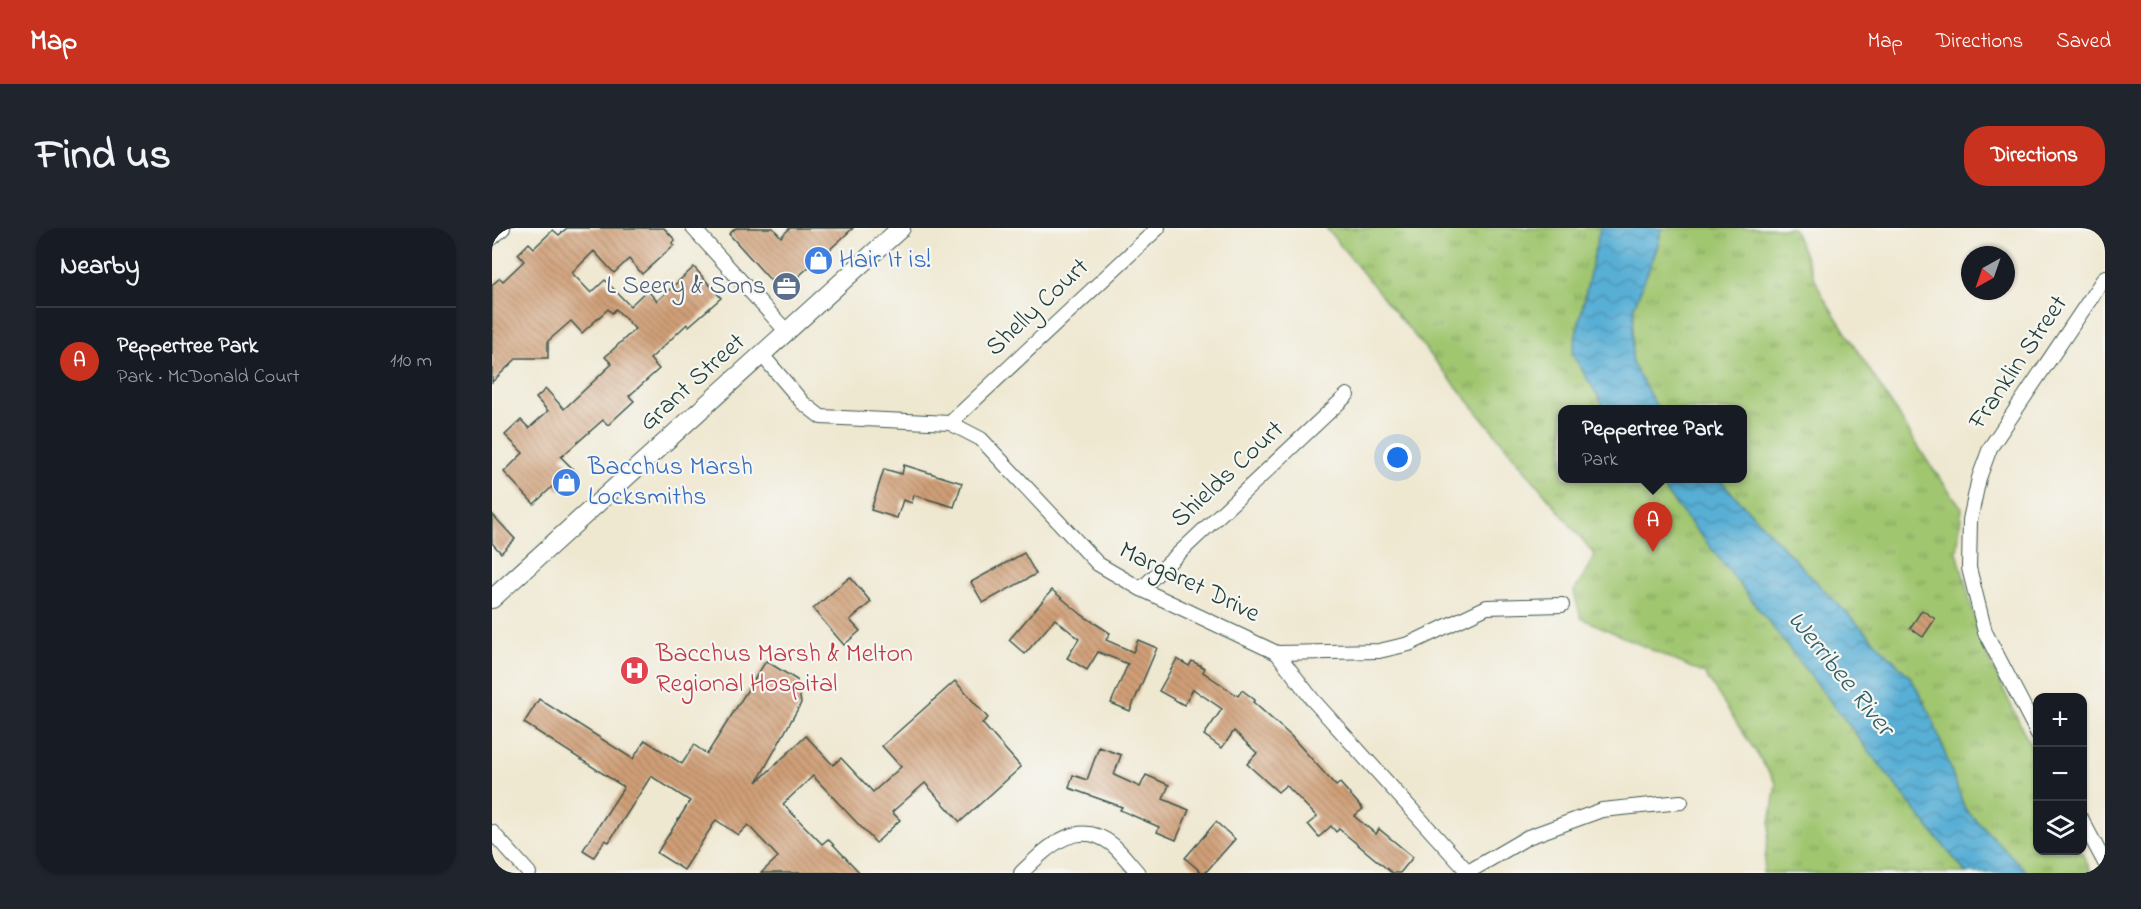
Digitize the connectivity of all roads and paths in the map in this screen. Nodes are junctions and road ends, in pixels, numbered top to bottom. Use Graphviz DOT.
graph roads {
  1 [pos="503,228"];
  2 [pos="693,228"];
  3 [pos="901,228"];
  4 [pos="1158,228"];
  5 [pos="492,238"];
  6 [pos="2105,277"];
  7 [pos="787,332"];
  8 [pos="762,355"];
  9 [pos="1347,396"];
  10 [pos="950,423"];
  11 [pos="1141,589"];
  12 [pos="492,599"];
  13 [pos="1563,605"];
  14 [pos="1277,653"];
  15 [pos="2033,726"];
  16 [pos="1681,801"];
  17 [pos="2087,830"];
  18 [pos="492,832"];
  19 [pos="2105,864"];
  20 [pos="1468,872"];
  21 [pos="529,873"];
  22 [pos="1021,873"];
  23 [pos="1138,873"];
  1 -- 5 [label="street"];
  2 -- 7 [label="street"];
  3 -- 7 [label="main road, Grant Street"];
  4 -- 10 [label="street, Shelly Court"];
  6 -- 15 [label="street, Franklin Street"];
  7 -- 8 [label="main road, Grant Street"];
  8 -- 10 [label="street, Margaret Drive"];
  8 -- 12 [label="main road, Grant Street"];
  9 -- 11 [label="street, Shields Court"];
  10 -- 11 [label="street, Margaret Drive"];
  11 -- 14 [label="street, Margaret Drive"];
  13 -- 14 [label="street"];
  14 -- 20 [label="street, Margaret Drive"];
  16 -- 20 [label="street"];
  17 -- 19 [label="street"];
  18 -- 21 [label="street"];
  22 -- 23 [label="street"];
}
